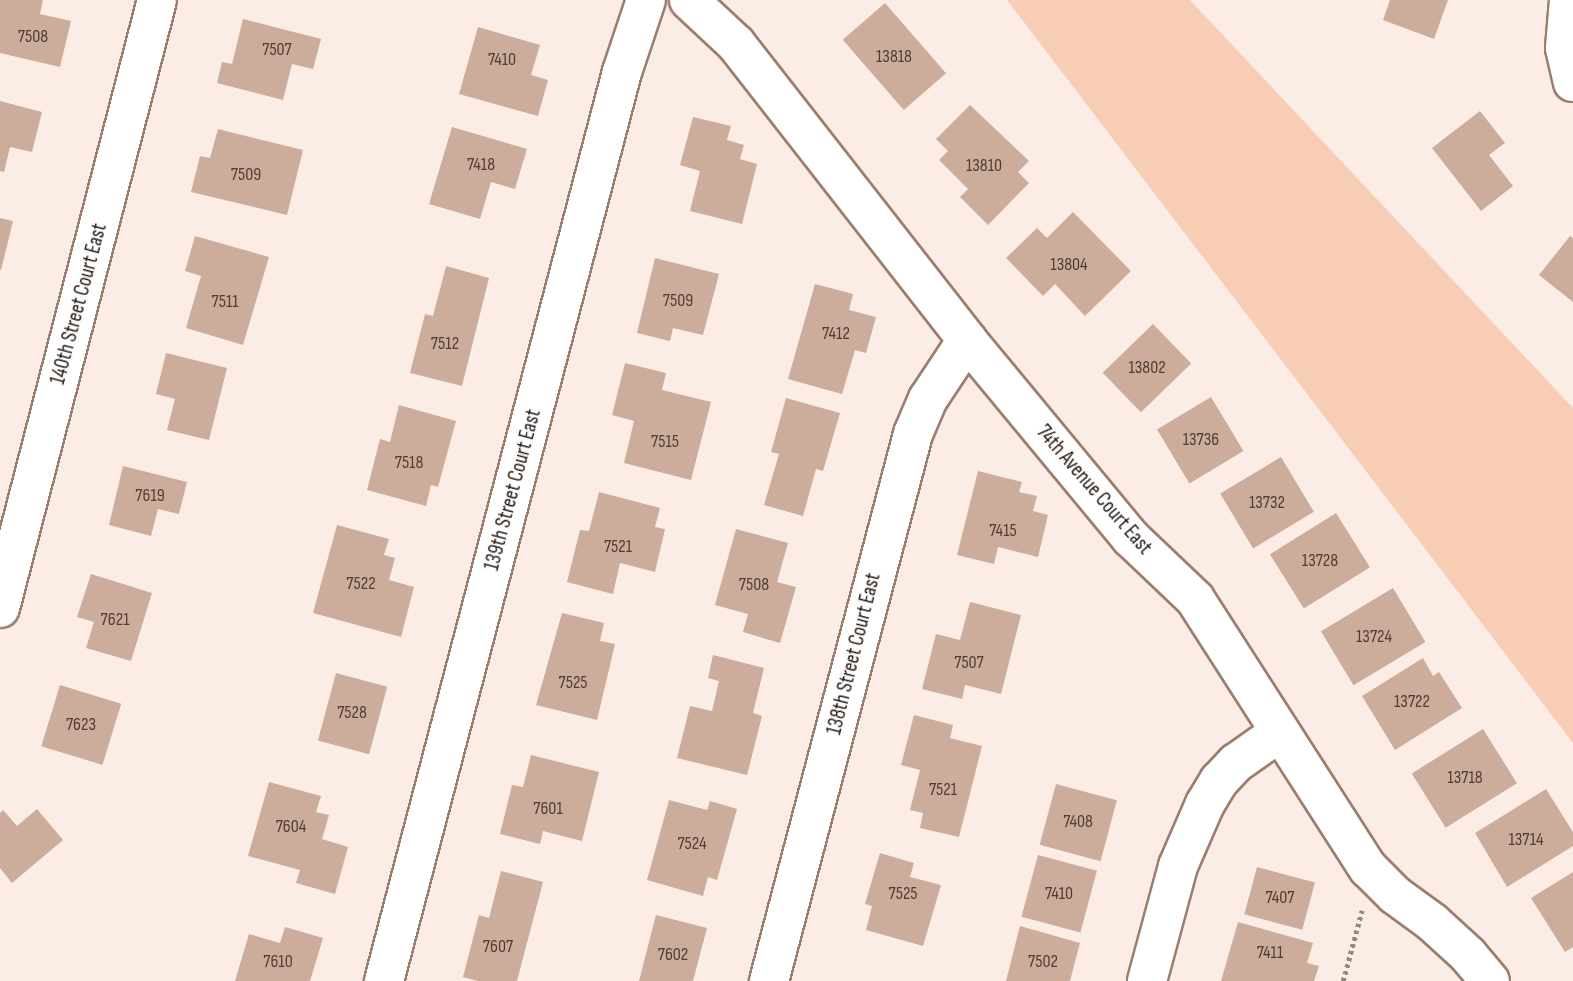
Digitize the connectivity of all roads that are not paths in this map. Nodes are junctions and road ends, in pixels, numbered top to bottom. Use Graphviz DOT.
graph roads {
  1 [pos="157,0"];
  2 [pos="646,0"];
  3 [pos="689,0"];
  4 [pos="1569,0"];
  5 [pos="1573,82"];
  6 [pos="967,340"];
  7 [pos="0,608"];
  8 [pos="1280,732"];
  9 [pos="384,981"];
  10 [pos="769,981"];
  11 [pos="1147,981"];
  12 [pos="1490,981"];
  1 -- 7 [label="street, 140th Street Court East"];
  2 -- 9 [label="street, 139th Street Court East"];
  3 -- 6 [label="street, 74th Avenue Court East"];
  4 -- 5 [label="street"];
  6 -- 8 [label="street, 74th Avenue Court East"];
  6 -- 10 [label="street, 138th Street Court East"];
  8 -- 11 [label="street"];
  8 -- 12 [label="street, 74th Avenue Court East"];
}
